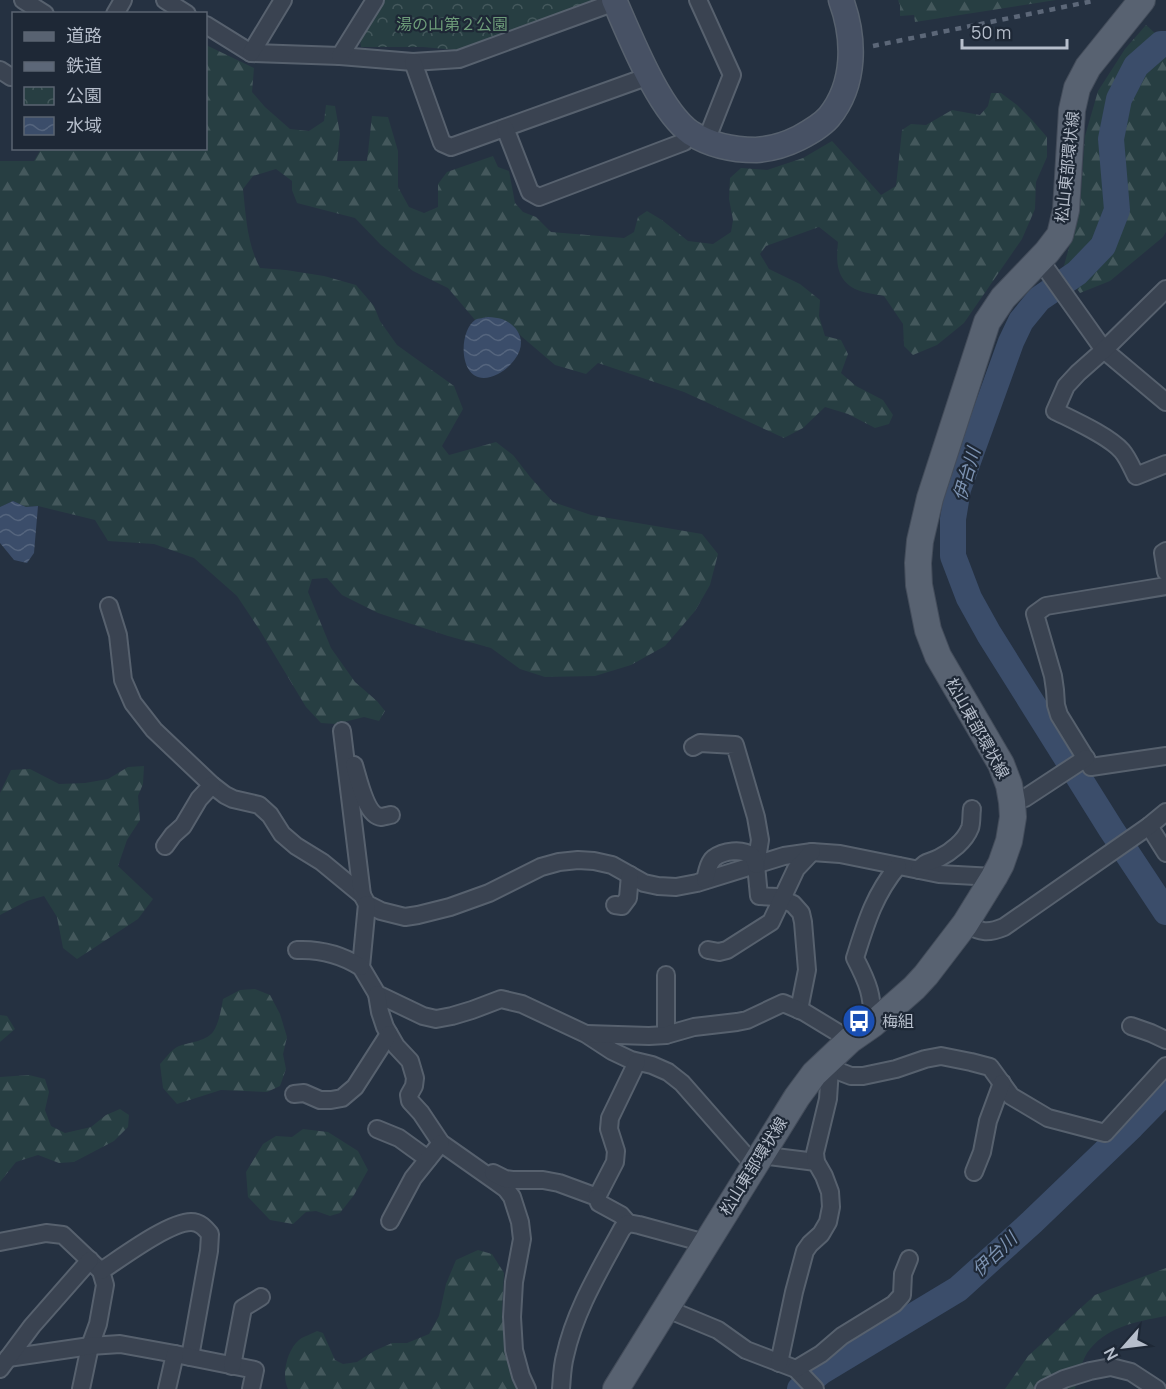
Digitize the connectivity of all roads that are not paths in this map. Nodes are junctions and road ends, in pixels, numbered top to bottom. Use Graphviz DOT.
graph roads {
  1 [pos="23,0"];
  2 [pos="165,0"];
  3 [pos="283,0"];
  4 [pos="375,0"];
  5 [pos="698,0"];
  6 [pos="841,0"];
  7 [pos="615,1"];
  8 [pos="1139,1"];
  9 [pos="42,12"];
  10 [pos="184,12"];
  11 [pos="207,26"];
  12 [pos="251,53"];
  13 [pos="340,56"];
  14 [pos="413,62"];
  15 [pos="649,76"];
  16 [pos="505,128"];
  17 [pos="698,137"];
  18 [pos="1046,268"];
  19 [pos="1166,289"];
  20 [pos="1104,350"];
  21 [pos="1166,402"];
  22 [pos="1164,469"];
  23 [pos="1166,551"];
  24 [pos="1166,572"];
  25 [pos="1166,586"];
  26 [pos="109,606"];
  27 [pos="693,747"];
  28 [pos="1166,756"];
  29 [pos="1084,759"];
  30 [pos="212,786"];
  31 [pos="1012,802"];
  32 [pos="972,808"];
  33 [pos="1166,812"];
  34 [pos="391,815"];
  35 [pos="1149,826"];
  36 [pos="165,846"];
  37 [pos="812,852"];
  38 [pos="1166,854"];
  39 [pos="756,865"];
  40 [pos="898,866"];
  41 [pos="919,870"];
  42 [pos="630,875"];
  43 [pos="994,877"];
  44 [pos="365,899"];
  45 [pos="782,899"];
  46 [pos="615,905"];
  47 [pos="965,924"];
  48 [pos="297,950"];
  49 [pos="708,950"];
  50 [pos="361,967"];
  51 [pos="666,975"];
  52 [pos="377,994"];
  53 [pos="799,1010"];
  54 [pos="873,1024"];
  55 [pos="1131,1026"];
  56 [pos="389,1034"];
  57 [pos="586,1034"];
  58 [pos="666,1035"];
  59 [pos="849,1040"];
  60 [pos="1166,1040"];
  61 [pos="637,1062"];
  62 [pos="827,1066"];
  63 [pos="1166,1066"];
  64 [pos="1002,1083"];
  65 [pos="294,1094"];
  66 [pos="377,1129"];
  67 [pos="441,1143"];
  68 [pos="428,1159"];
  69 [pos="757,1160"];
  70 [pos="816,1162"];
  71 [pos="478,1169"];
  72 [pos="974,1172"];
  73 [pos="597,1197"];
  74 [pos="390,1221"];
  75 [pos="628,1223"];
  76 [pos="1,1243"];
  77 [pos="705,1243"];
  78 [pos="909,1259"];
  79 [pos="96,1265"];
  80 [pos="261,1297"];
  81 [pos="664,1308"];
  82 [pos="90,1346"];
  83 [pos="183,1355"];
  84 [pos="779,1363"];
  85 [pos="4,1364"];
  86 [pos="232,1366"];
  87 [pos="798,1372"];
  88 [pos="81,1389"];
  89 [pos="167,1389"];
  90 [pos="251,1389"];
  91 [pos="527,1389"];
  92 [pos="561,1389"];
  93 [pos="616,1389"];
  94 [pos="814,1389"];
  95 [pos="1044,1389"];
  96 [pos="1157,1389"];
  1 -- 9 [label="street"];
  2 -- 10 [label="street"];
  3 -- 12 [label="street"];
  4 -- 13 [label="street"];
  5 -- 17 [label="street"];
  6 -- 17 [label="street"];
  7 -- 14 [label="street"];
  7 -- 15 [label="street"];
  8 -- 18 [label="main road, 松山東部環状線"];
  11 -- 12 [label="street"];
  12 -- 13 [label="street"];
  13 -- 14 [label="street"];
  14 -- 16 [label="street"];
  15 -- 16 [label="street"];
  15 -- 17 [label="street"];
  16 -- 17 [label="street"];
  18 -- 20 [label="street"];
  18 -- 31 [label="main road, 松山東部環状線"];
  19 -- 20 [label="street"];
  20 -- 21 [label="street"];
  20 -- 22 [label="street"];
  23 -- 24 [label="street"];
  25 -- 29 [label="street"];
  26 -- 30 [label="street"];
  27 -- 39 [label="street"];
  28 -- 29 [label="street"];
  29 -- 31 [label="street"];
  30 -- 36 [label="street"];
  30 -- 44 [label="street"];
  31 -- 43 [label="main road, 松山東部環状線"];
  32 -- 41 [label="street"];
  33 -- 35 [label="street"];
  34 -- 44 [label="street"];
  35 -- 38 [label="street"];
  35 -- 47 [label="street"];
  37 -- 39 [label="street"];
  37 -- 40 [label="street"];
  37 -- 45 [label="street"];
  39 -- 42 [label="street"];
  39 -- 45 [label="street"];
  40 -- 41 [label="street"];
  40 -- 54 [label="street"];
  41 -- 43 [label="street"];
  42 -- 44 [label="street"];
  42 -- 46 [label="street"];
  43 -- 47 [label="main road, 松山東部環状線"];
  44 -- 50 [label="street"];
  45 -- 49 [label="street"];
  45 -- 53 [label="street"];
  47 -- 54 [label="main road, 松山東部環状線"];
  48 -- 50 [label="street"];
  50 -- 52 [label="street"];
  51 -- 58 [label="street"];
  52 -- 56 [label="street"];
  52 -- 57 [label="street"];
  53 -- 58 [label="street"];
  53 -- 59 [label="street"];
  54 -- 59 [label="main road, 松山東部環状線"];
  55 -- 60 [label="street"];
  56 -- 65 [label="street"];
  56 -- 67 [label="street"];
  57 -- 58 [label="street"];
  57 -- 61 [label="street"];
  59 -- 62 [label="main road, 松山東部環状線"];
  61 -- 69 [label="street"];
  61 -- 73 [label="street"];
  62 -- 64 [label="street"];
  62 -- 69 [label="main road, 松山東部環状線"];
  62 -- 70 [label="street"];
  63 -- 64 [label="street"];
  64 -- 72 [label="street"];
  66 -- 68 [label="street"];
  67 -- 68 [label="street"];
  67 -- 71 [label="street"];
  68 -- 74 [label="street"];
  69 -- 70 [label="street"];
  69 -- 77 [label="main road, 松山東部環状線"];
  70 -- 84 [label="street"];
  71 -- 73 [label="street"];
  71 -- 91 [label="street"];
  73 -- 75 [label="street"];
  75 -- 77 [label="street"];
  75 -- 92 [label="street"];
  76 -- 79 [label="street"];
  77 -- 81 [label="main road, 松山東部環状線"];
  78 -- 87 [label="street"];
  79 -- 82 [label="street"];
  79 -- 83 [label="street"];
  79 -- 85 [label="street"];
  80 -- 86 [label="street"];
  81 -- 84 [label="street"];
  81 -- 93 [label="main road, 松山東部環状線"];
  82 -- 83 [label="street"];
  82 -- 85 [label="street"];
  82 -- 88 [label="street"];
  83 -- 86 [label="street"];
  83 -- 89 [label="street"];
  84 -- 87 [label="street"];
  86 -- 90 [label="street"];
  87 -- 94 [label="street"];
  95 -- 96 [label="street"];
}
